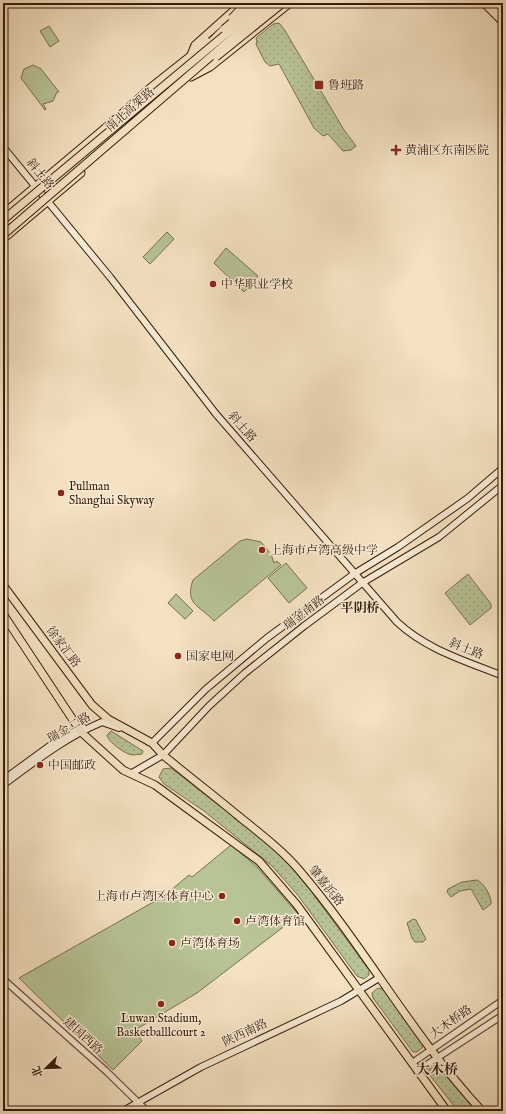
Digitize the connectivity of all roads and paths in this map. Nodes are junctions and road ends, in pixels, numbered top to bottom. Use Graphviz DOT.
graph roads {
  1 [pos="242,3"];
  2 [pos="246,3"];
  3 [pos="251,3"];
  4 [pos="255,3"];
  5 [pos="263,3"];
  6 [pos="273,3"];
  7 [pos="278,3"];
  8 [pos="283,3"];
  9 [pos="290,3"];
  10 [pos="479,3"];
  11 [pos="484,3"];
  12 [pos="489,3"];
  13 [pos="493,3"];
  14 [pos="503,12"];
  15 [pos="503,16"];
  16 [pos="503,22"];
  17 [pos="503,27"];
  18 [pos="224,30"];
  19 [pos="191,55"];
  20 [pos="187,74"];
  21 [pos="3,147"];
  22 [pos="36,185"];
  23 [pos="48,202"];
  24 [pos="3,214"];
  25 [pos="3,220"];
  26 [pos="3,234"];
  27 [pos="3,239"];
  28 [pos="503,468"];
  29 [pos="503,485"];
  30 [pos="354,574"];
  31 [pos="362,583"];
  32 [pos="3,586"];
  33 [pos="3,614"];
  34 [pos="503,676"];
  35 [pos="108,719"];
  36 [pos="80,730"];
  37 [pos="152,743"];
  38 [pos="163,755"];
  39 [pos="132,773"];
  40 [pos="3,780"];
  41 [pos="3,785"];
  42 [pos="379,978"];
  43 [pos="3,979"];
  44 [pos="359,991"];
  45 [pos="503,1000"];
  46 [pos="503,1015"];
  47 [pos="432,1049"];
  48 [pos="438,1058"];
  49 [pos="412,1063"];
  50 [pos="417,1071"];
  51 [pos="137,1103"];
  52 [pos="123,1111"];
  53 [pos="147,1111"];
  54 [pos="447,1111"];
  55 [pos="482,1111"];
  1 -- 19 [label="main road"];
  2 -- 18 [label="main road, bridge"];
  3 -- 19 [label="main road"];
  4 -- 18 [label="main road, bridge"];
  5 -- 20 [label="main road, 南北高架路, bridge"];
  6 -- 20 [label="main road, 南北高架路, bridge"];
  7 -- 20 [label="main road"];
  8 -- 20 [label="main road, bridge"];
  9 -- 20 [label="main road"];
  10 -- 17 [label="main road"];
  11 -- 16 [label="main road"];
  12 -- 15 [label="main road"];
  13 -- 14 [label="main road"];
  18 -- 20 [label="main road, bridge"];
  19 -- 22 [label="main road"];
  20 -- 23 [label="main road"];
  20 -- 25 [label="main road, 南北高架路, bridge"];
  20 -- 26 [label="main road, 南北高架路, bridge"];
  21 -- 22 [label="main road, 斜土路"];
  22 -- 23 [label="main road, 斜土路"];
  22 -- 24 [label="main road"];
  23 -- 27 [label="main road"];
  23 -- 30 [label="main road, 斜土路"];
  28 -- 30 [label="main road, 瑞金南路"];
  29 -- 31 [label="main road, 瑞金南路"];
  30 -- 31 [label="main road, 斜土路"];
  30 -- 37 [label="main road, 瑞金南路"];
  31 -- 34 [label="main road, 斜土路"];
  31 -- 38 [label="main road, 瑞金南路"];
  32 -- 35 [label="main road, 徐家汇路"];
  33 -- 36 [label="main road"];
  35 -- 37 [label="main road, 肇嘉浜路"];
  36 -- 37 [label="main road, 瑞金二路"];
  36 -- 39 [label="main road"];
  36 -- 40 [label="main road"];
  36 -- 41 [label="main road, 瑞金二路"];
  37 -- 38 [label="main road, 肇嘉浜路"];
  38 -- 39 [label="main road, 瑞金南路"];
  38 -- 42 [label="main road, 肇嘉浜路"];
  39 -- 44 [label="main road"];
  42 -- 44 [label="main road, 陕西南路"];
  42 -- 47 [label="main road, 肇嘉浜路"];
  43 -- 51 [label="street, 建国西路"];
  44 -- 49 [label="main road"];
  44 -- 51 [label="main road, 陕西南路"];
  45 -- 47 [label="street, 大木桥路"];
  46 -- 48 [label="street, 大木桥路"];
  47 -- 48 [label="main road, 肇嘉浜路"];
  47 -- 49 [label="street, 大木桥路"];
  48 -- 50 [label="street, 大木桥路"];
  48 -- 55 [label="main road, 肇嘉浜路"];
  49 -- 50 [label="main road"];
  50 -- 54 [label="main road"];
  51 -- 52 [label="main road, 陕西南路"];
  51 -- 53 [label="street, 建国西路"];
}
